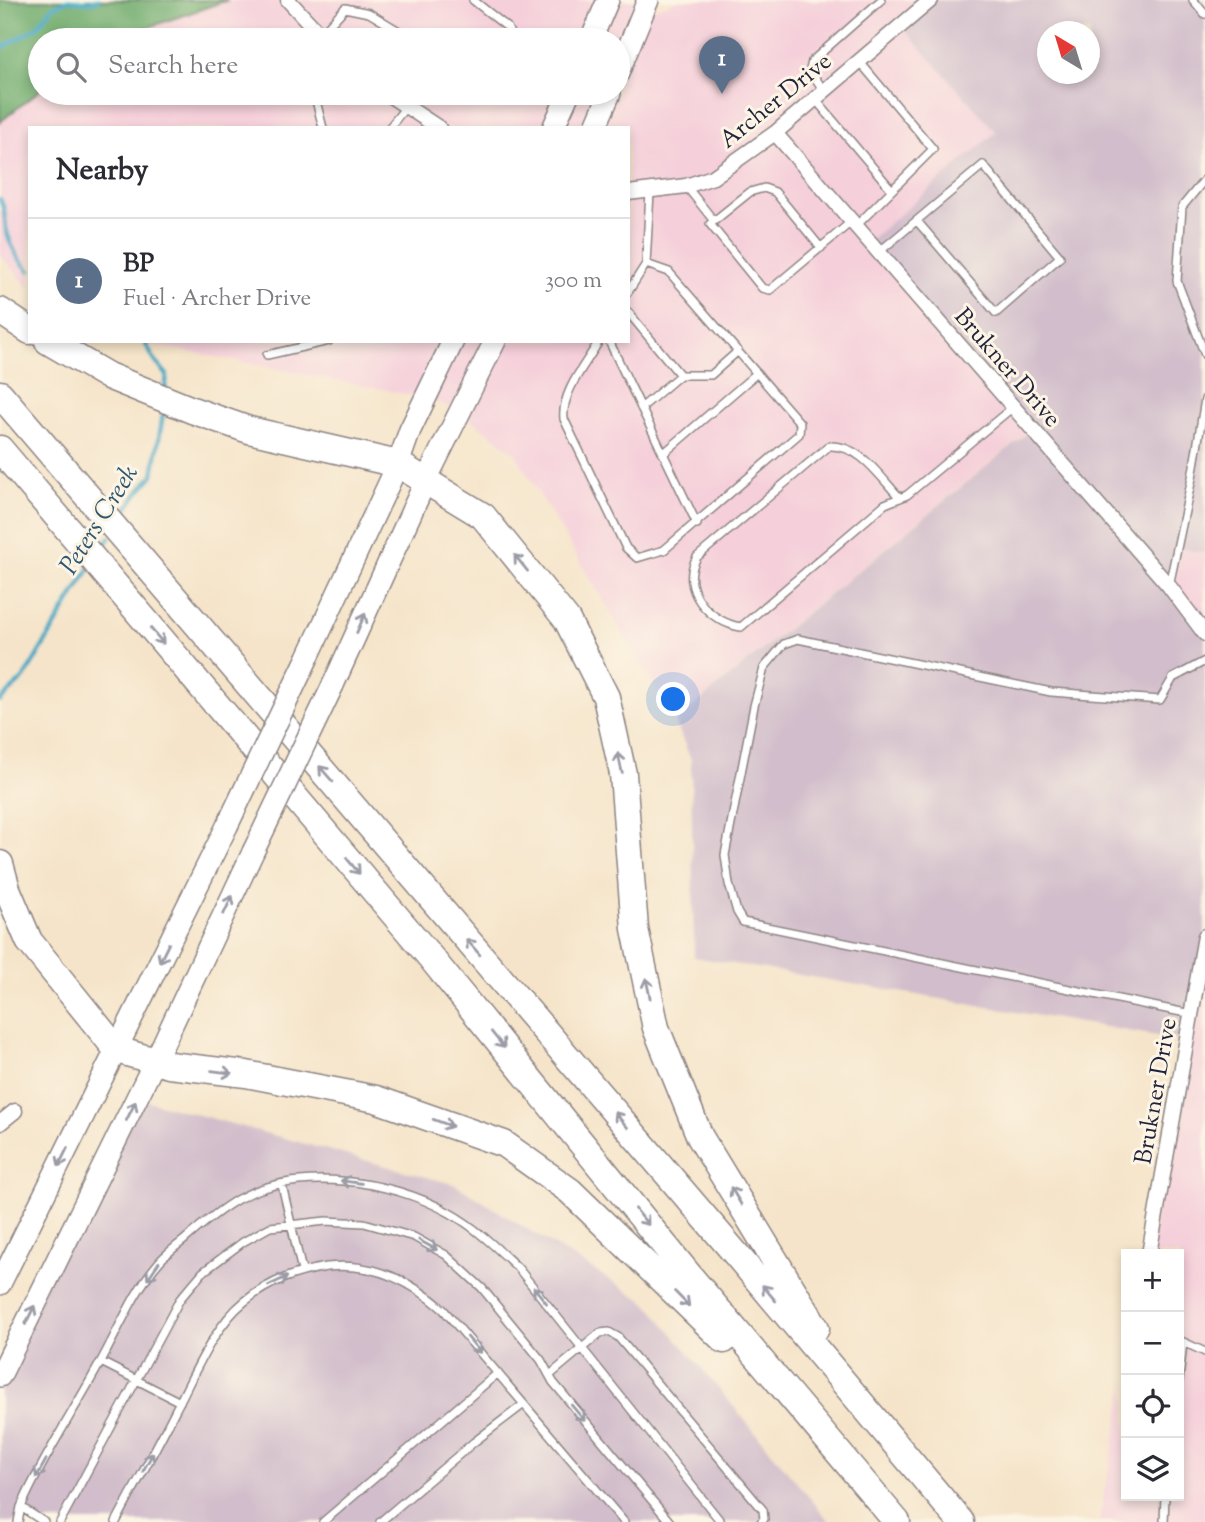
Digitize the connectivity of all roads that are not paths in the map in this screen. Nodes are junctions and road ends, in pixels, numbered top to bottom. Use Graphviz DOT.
graph roads {
  1 [pos="353,0"];
  2 [pos="473,0"];
  3 [pos="881,0"];
  4 [pos="931,0"];
  5 [pos="1193,0"];
  6 [pos="296,3"];
  7 [pos="606,5"];
  8 [pos="645,6"];
  9 [pos="345,8"];
  10 [pos="1205,14"];
  11 [pos="315,28"];
  12 [pos="330,28"];
  13 [pos="394,28"];
  14 [pos="507,28"];
  15 [pos="596,28"];
  16 [pos="630,43"];
  17 [pos="859,61"];
  18 [pos="820,95"];
  19 [pos="317,105"];
  20 [pos="401,105"];
  21 [pos="564,105"];
  22 [pos="605,105"];
  23 [pos="405,108"];
  24 [pos="322,126"];
  25 [pos="391,126"];
  26 [pos="436,126"];
  27 [pos="555,126"];
  28 [pos="596,126"];
  29 [pos="775,133"];
  30 [pos="1205,178"];
  31 [pos="686,186"];
  32 [pos="892,190"];
  33 [pos="650,192"];
  34 [pos="630,193"];
  35 [pos="714,221"];
  36 [pos="917,221"];
  37 [pos="854,224"];
  38 [pos="821,247"];
  39 [pos="879,252"];
  40 [pos="646,264"];
  41 [pos="630,289"];
  42 [pos="0,311"];
  43 [pos="630,314"];
  44 [pos="28,330"];
  45 [pos="51,343"];
  46 [pos="321,343"];
  47 [pos="452,343"];
  48 [pos="494,343"];
  49 [pos="598,343"];
  50 [pos="610,343"];
  51 [pos="738,351"];
  52 [pos="267,355"];
  53 [pos="1205,355"];
  54 [pos="757,373"];
  55 [pos="680,375"];
  56 [pos="0,394"];
  57 [pos="1205,400"];
  58 [pos="1013,407"];
  59 [pos="641,408"];
  60 [pos="0,449"];
  61 [pos="663,454"];
  62 [pos="398,464"];
  63 [pos="426,480"];
  64 [pos="900,498"];
  65 [pos="697,524"];
  66 [pos="1169,586"];
  67 [pos="1205,634"];
  68 [pos="1205,661"];
  69 [pos="0,864"];
  70 [pos="1205,936"];
  71 [pos="1191,1014"];
  72 [pos="117,1050"];
  73 [pos="155,1061"];
  74 [pos="15,1111"];
  75 [pos="0,1123"];
  76 [pos="282,1185"];
  77 [pos="290,1225"];
  78 [pos="1150,1249"];
  79 [pos="302,1271"];
  80 [pos="0,1284"];
  81 [pos="1184,1342"];
  82 [pos="582,1349"];
  83 [pos="1205,1352"];
  84 [pos="101,1362"];
  85 [pos="498,1373"];
  86 [pos="550,1375"];
  87 [pos="0,1376"];
  88 [pos="136,1379"];
  89 [pos="180,1402"];
  90 [pos="524,1404"];
  91 [pos="876,1420"];
  92 [pos="838,1452"];
  93 [pos="1165,1501"];
  94 [pos="21,1507"];
  95 [pos="18,1522"];
  96 [pos="44,1522"];
  97 [pos="60,1522"];
  98 [pos="116,1522"];
  99 [pos="323,1522"];
  100 [pos="380,1522"];
  101 [pos="624,1522"];
  102 [pos="670,1522"];
  103 [pos="721,1522"];
  104 [pos="761,1522"];
  105 [pos="897,1522"];
  106 [pos="961,1522"];
  107 [pos="1164,1522"];
  1 -- 9 [label="lane"];
  2 -- 14 [label="lane"];
  3 -- 18 [label="lane"];
  4 -- 17 [label="street, Archer Drive"];
  5 -- 10 [label="lane"];
  6 -- 11 [label="street"];
  7 -- 15 [label="main road"];
  8 -- 16 [label="main road"];
  9 -- 12 [label="lane"];
  9 -- 13 [label="lane"];
  17 -- 18 [label="street, Archer Drive"];
  17 -- 32 [label="lane"];
  18 -- 29 [label="street, Archer Drive"];
  18 -- 32 [label="lane"];
  19 -- 24 [label="lane"];
  20 -- 23 [label="street"];
  21 -- 27 [label="main road"];
  22 -- 28 [label="main road"];
  23 -- 25 [label="lane"];
  23 -- 26 [label="street"];
  29 -- 31 [label="street, Archer Drive"];
  29 -- 37 [label="street, Brukner Drive"];
  30 -- 53 [label="lane"];
  31 -- 33 [label="street, Archer Drive"];
  31 -- 35 [label="lane"];
  32 -- 37 [label="lane"];
  33 -- 34 [label="street, Archer Drive"];
  33 -- 40 [label="lane"];
  35 -- 38 [label="lane"];
  35 -- 38 [label="lane"];
  36 -- 36 [label="lane"];
  36 -- 39 [label="lane"];
  37 -- 38 [label="lane"];
  37 -- 39 [label="street, Brukner Drive"];
  39 -- 58 [label="street, Brukner Drive"];
  40 -- 41 [label="lane"];
  40 -- 51 [label="lane"];
  42 -- 44 [label="highway"];
  43 -- 55 [label="lane"];
  45 -- 62 [label="highway"];
  46 -- 52 [label="lane"];
  47 -- 62 [label="main road"];
  48 -- 63 [label="main road"];
  49 -- 65 [label="lane"];
  50 -- 59 [label="lane"];
  51 -- 54 [label="lane"];
  51 -- 55 [label="lane"];
  54 -- 61 [label="lane"];
  54 -- 65 [label="lane"];
  55 -- 59 [label="lane"];
  91 -- 56 [label="highway, one-way"];
  57 -- 66 [label="lane"];
  58 -- 64 [label="lane"];
  58 -- 66 [label="street, Brukner Drive"];
  59 -- 61 [label="lane"];
  60 -- 92 [label="highway, one-way"];
  61 -- 65 [label="lane"];
  62 -- 63 [label="highway"];
  62 -- 72 [label="main road, one-way, bridge"];
  73 -- 63 [label="main road, one-way, bridge"];
  91 -- 63 [label="highway, one-way"];
  64 -- 64 [label="lane"];
  66 -- 67 [label="street, Brukner Drive"];
  68 -- 71 [label="lane"];
  69 -- 72 [label="highway"];
  70 -- 71 [label="street, Brukner Drive"];
  71 -- 78 [label="street, Brukner Drive"];
  72 -- 73 [label="highway"];
  72 -- 80 [label="main road, one-way"];
  87 -- 73 [label="main road, one-way"];
  73 -- 92 [label="highway, one-way"];
  74 -- 75 [label="street"];
  76 -- 77 [label="lane"];
  82 -- 76 [label="lane, one-way"];
  76 -- 84 [label="lane, one-way"];
  77 -- 79 [label="lane"];
  77 -- 86 [label="lane, one-way"];
  77 -- 88 [label="lane"];
  79 -- 85 [label="lane, one-way"];
  89 -- 79 [label="lane, one-way"];
  81 -- 83 [label="lane"];
  82 -- 86 [label="lane"];
  82 -- 103 [label="lane"];
  82 -- 104 [label="lane"];
  84 -- 88 [label="lane"];
  84 -- 94 [label="lane, one-way"];
  85 -- 90 [label="lane"];
  85 -- 99 [label="lane"];
  86 -- 102 [label="lane, one-way"];
  88 -- 89 [label="lane"];
  88 -- 97 [label="lane"];
  98 -- 89 [label="lane, one-way"];
  90 -- 100 [label="lane"];
  90 -- 101 [label="lane"];
  91 -- 106 [label="highway"];
  92 -- 105 [label="highway"];
  93 -- 107 [label="lane"];
  94 -- 95 [label="lane"];
  94 -- 96 [label="lane"];
}
